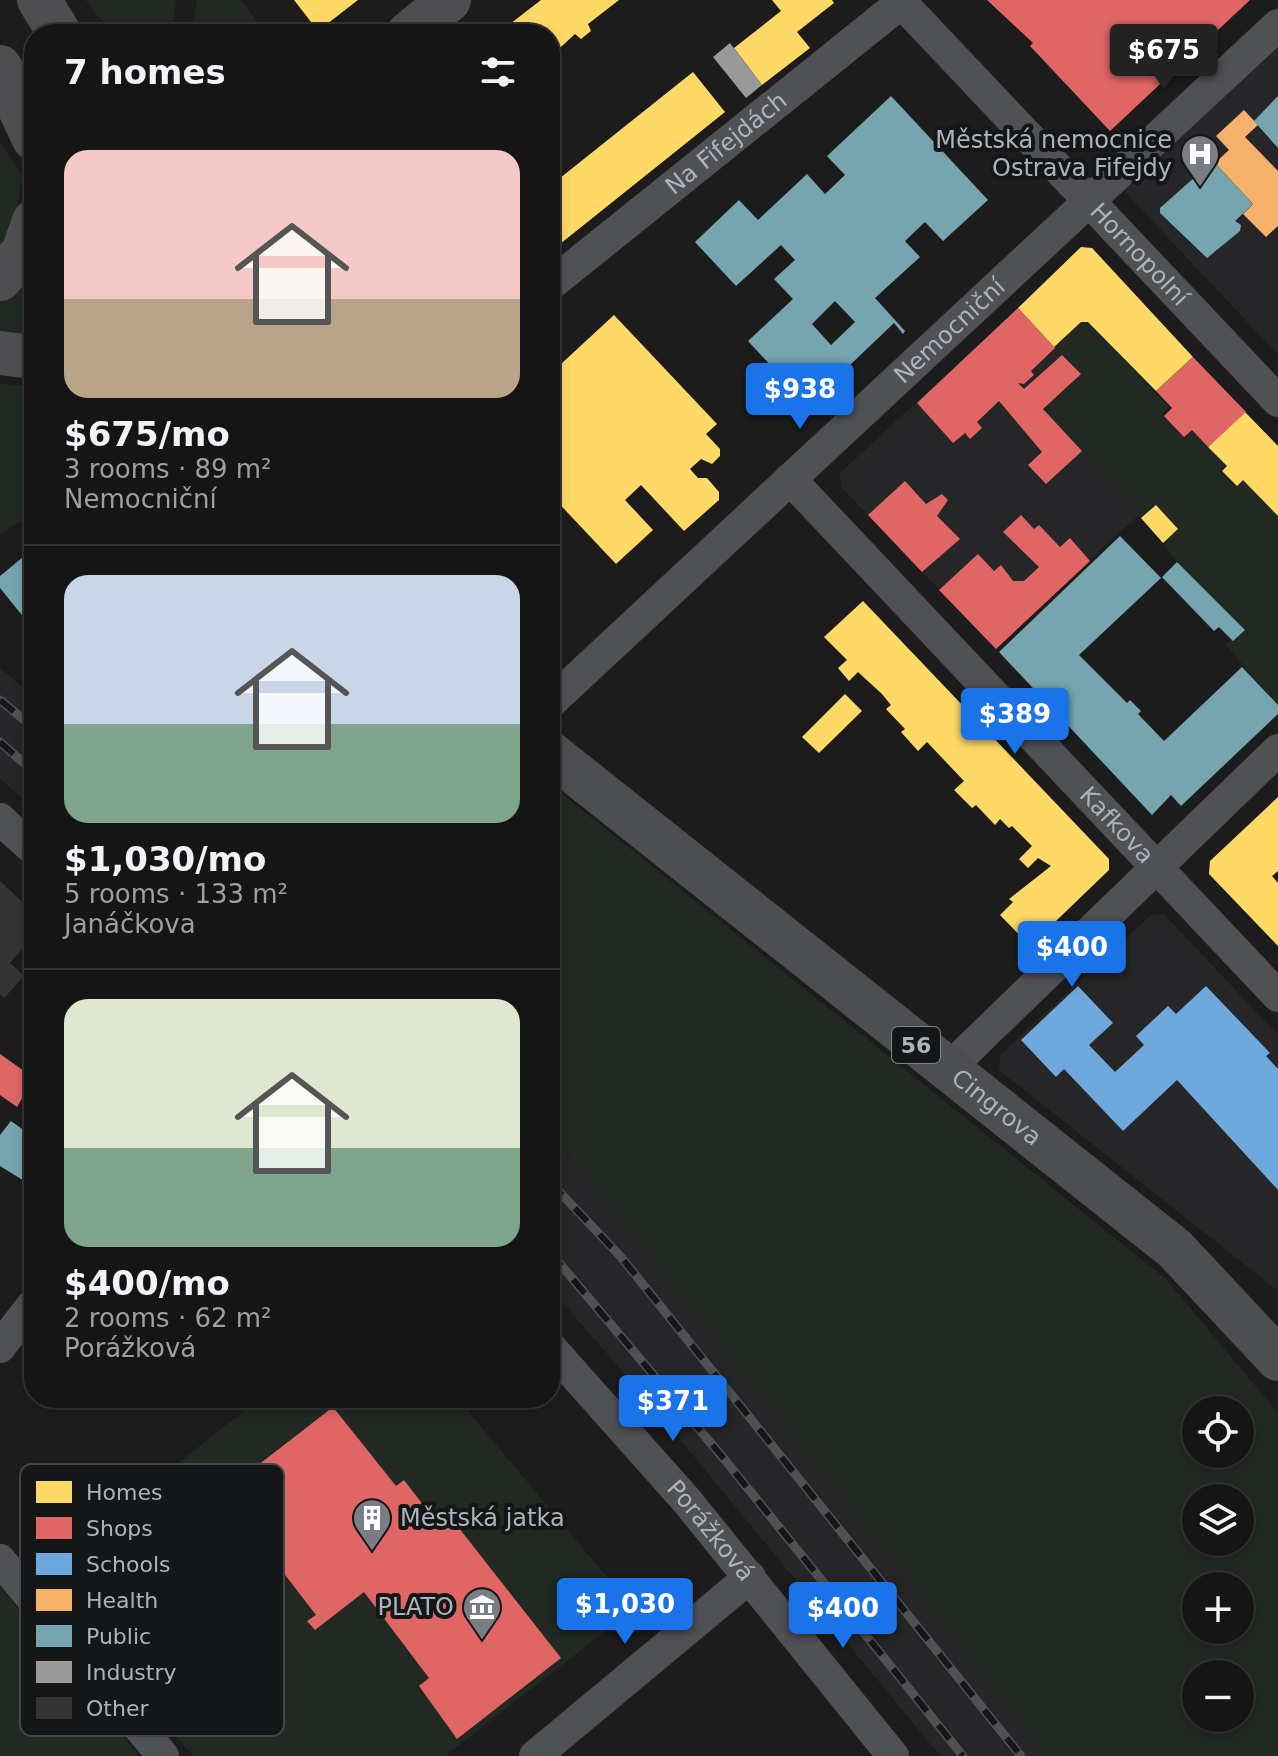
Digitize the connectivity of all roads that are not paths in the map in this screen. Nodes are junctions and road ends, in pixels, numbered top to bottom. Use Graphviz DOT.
graph roads {
  1 [pos="39,0"];
  2 [pos="449,0"];
  3 [pos="900,2"];
  4 [pos="54,24"];
  5 [pos="420,24"];
  6 [pos="1278,25"];
  7 [pos="0,35"];
  8 [pos="0,67"];
  9 [pos="24,72"];
  10 [pos="24,118"];
  11 [pos="1088,200"];
  12 [pos="24,249"];
  13 [pos="560,277"];
  14 [pos="0,279"];
  15 [pos="0,353"];
  16 [pos="24,356"];
  17 [pos="1278,401"];
  18 [pos="790,479"];
  19 [pos="560,694"];
  20 [pos="1278,750"];
  21 [pos="560,761"];
  22 [pos="0,819"];
  23 [pos="24,841"];
  24 [pos="1158,867"];
  25 [pos="1278,996"];
  26 [pos="947,1070"];
  27 [pos="24,1316"];
  28 [pos="0,1347"];
  29 [pos="560,1358"];
  30 [pos="1278,1359"];
  31 [pos="0,1560"];
  32 [pos="750,1577"];
  33 [pos="20,1584"];
  34 [pos="146,1736"];
  35 [pos="163,1756"];
  36 [pos="535,1756"];
  37 [pos="893,1756"];
  1 -- 4 [label="highway"];
  2 -- 5 [label="highway"];
  3 -- 11 [label="street, Hornopolní"];
  3 -- 13 [label="street, Na Fifejdách"];
  6 -- 11 [label="street, Nemocniční"];
  7 -- 9 [label="highway"];
  8 -- 10 [label="highway"];
  11 -- 17 [label="street, Hornopolní"];
  11 -- 18 [label="street, Nemocniční"];
  12 -- 14 [label="highway"];
  15 -- 16 [label="highway"];
  18 -- 19 [label="street, Nemocniční"];
  18 -- 24 [label="street, Kafkova"];
  20 -- 24 [label="street"];
  21 -- 26 [label="main road, Cingrova / 56"];
  22 -- 23 [label="street"];
  24 -- 25 [label="street, Kafkova"];
  24 -- 26 [label="street"];
  26 -- 30 [label="main road, Cingrova / 56"];
  27 -- 28 [label="street"];
  29 -- 32 [label="street, Porážková"];
  31 -- 33 [label="street"];
  32 -- 36 [label="street"];
  32 -- 37 [label="street, Porážková"];
  34 -- 35 [label="street"];
}
